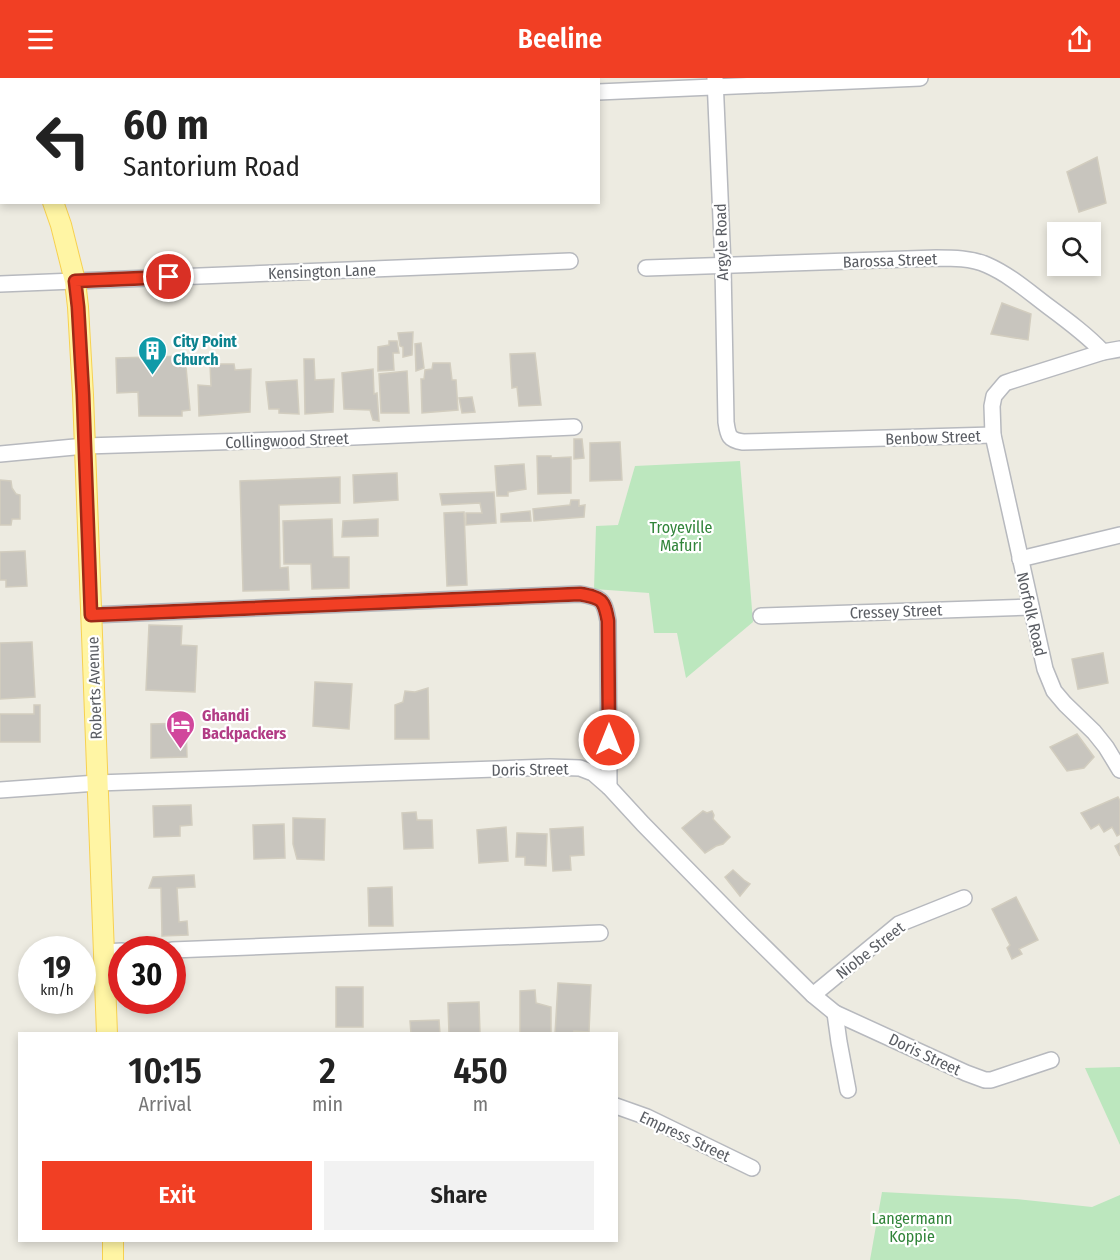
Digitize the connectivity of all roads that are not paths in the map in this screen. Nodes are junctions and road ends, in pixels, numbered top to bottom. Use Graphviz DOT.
graph roads {
  1 [pos="920,78"];
  2 [pos="715,82"];
  3 [pos="600,92"];
  4 [pos="54,204"];
  5 [pos="570,261"];
  6 [pos="723,266"];
  7 [pos="646,268"];
  8 [pos="75,281"];
  9 [pos="0,284"];
  10 [pos="1120,349"];
  11 [pos="1103,352"];
  12 [pos="727,406"];
  13 [pos="574,427"];
  14 [pos="993,435"];
  15 [pos="85,446"];
  16 [pos="0,454"];
  17 [pos="1120,535"];
  18 [pos="1020,559"];
  19 [pos="1031,606"];
  20 [pos="91,615"];
  21 [pos="761,616"];
  22 [pos="1120,770"];
  23 [pos="97,783"];
  24 [pos="609,787"];
  25 [pos="0,790"];
  26 [pos="964,898"];
  27 [pos="600,933"];
  28 [pos="111,936"];
  29 [pos="186,949"];
  30 [pos="813,995"];
  31 [pos="835,1013"];
  32 [pos="108,1014"];
  33 [pos="107,1032"];
  34 [pos="1051,1060"];
  35 [pos="848,1090"];
  36 [pos="618,1107"];
  37 [pos="752,1168"];
  38 [pos="113,1242"];
  39 [pos="113,1260"];
  1 -- 2 [label="street"];
  2 -- 3 [label="street"];
  2 -- 6 [label="street, Argyle Road"];
  4 -- 8 [label="main road, Roberts Avenue"];
  5 -- 8 [label="street, Kensington Lane"];
  6 -- 7 [label="street, Barossa Street"];
  6 -- 11 [label="street, Barossa Street"];
  6 -- 12 [label="street, Argyle Road"];
  8 -- 9 [label="street, Kensington Lane"];
  8 -- 15 [label="main road, Roberts Avenue"];
  10 -- 11 [label="street, Benbow Street"];
  11 -- 14 [label="street, Benbow Street"];
  12 -- 14 [label="street, Benbow Street"];
  13 -- 15 [label="street, Collingwood Street"];
  14 -- 18 [label="street, Norfolk Road"];
  15 -- 16 [label="street, Collingwood Street"];
  15 -- 20 [label="main road, Roberts Avenue"];
  17 -- 18 [label="street"];
  18 -- 19 [label="street, Norfolk Road"];
  19 -- 21 [label="street, Cressey Street"];
  19 -- 22 [label="street, Norfolk Road"];
  20 -- 23 [label="main road, Roberts Avenue"];
  20 -- 24 [label="street"];
  23 -- 24 [label="street, Doris Street"];
  23 -- 25 [label="street, Doris Street"];
  23 -- 28 [label="main road, Roberts Avenue"];
  24 -- 30 [label="street, Doris Street"];
  26 -- 30 [label="street, Niobe Street"];
  27 -- 29 [label="street"];
  30 -- 31 [label="street, Doris Street"];
  31 -- 34 [label="street, Doris Street"];
  31 -- 35 [label="street"];
  32 -- 33 [label="main road, Roberts Avenue"];
  36 -- 37 [label="street, Empress Street"];
  38 -- 39 [label="main road"];
}
